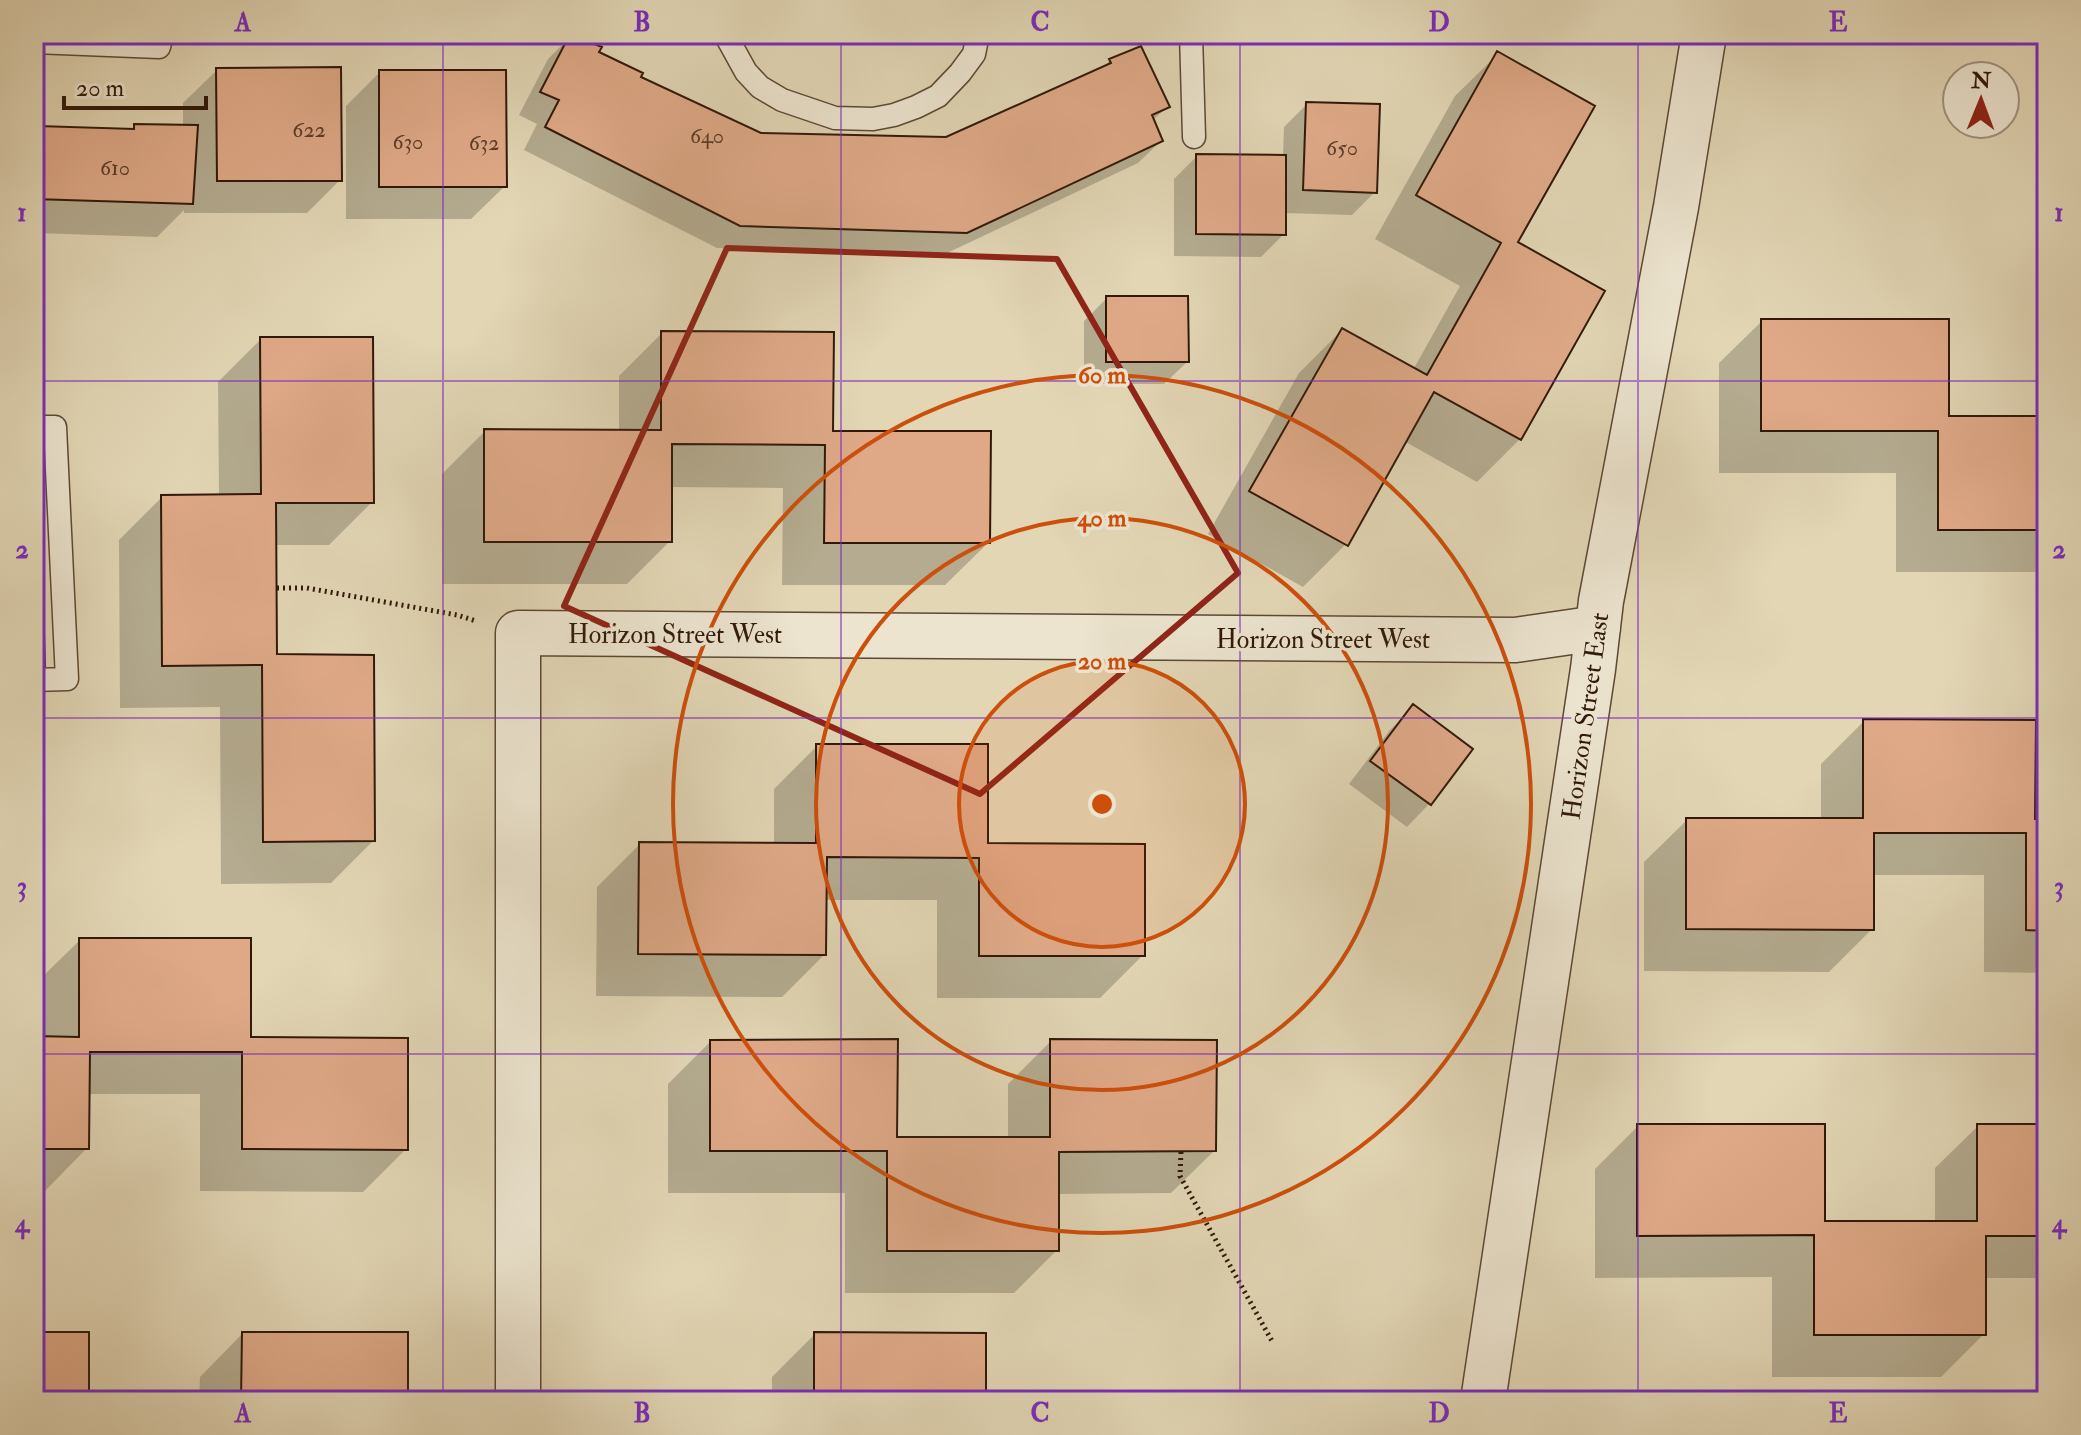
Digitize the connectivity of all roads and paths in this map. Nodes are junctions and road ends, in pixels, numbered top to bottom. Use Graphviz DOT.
graph roads {
  1 [pos="162,34"];
  2 [pos="725,34"];
  3 [pos="978,34"];
  4 [pos="1191,34"];
  5 [pos="1704,34"];
  6 [pos="34,42"];
  7 [pos="1194,137"];
  8 [pos="34,427"];
  9 [pos="277,588"];
  10 [pos="457,615"];
  11 [pos="1598,628"];
  12 [pos="34,680"];
  13 [pos="1181,1152"];
  14 [pos="1272,1341"];
  15 [pos="518,1401"];
  16 [pos="1483,1401"];
  1 -- 6 [label="lane"];
  2 -- 3 [label="lane"];
  4 -- 7 [label="lane"];
  5 -- 11 [label="street, Horizon Street East"];
  8 -- 12 [label="lane"];
  9 -- 10 [label="path"];
  11 -- 15 [label="street, Horizon Street West"];
  11 -- 16 [label="street, Horizon Street East"];
  13 -- 14 [label="path"];
}
